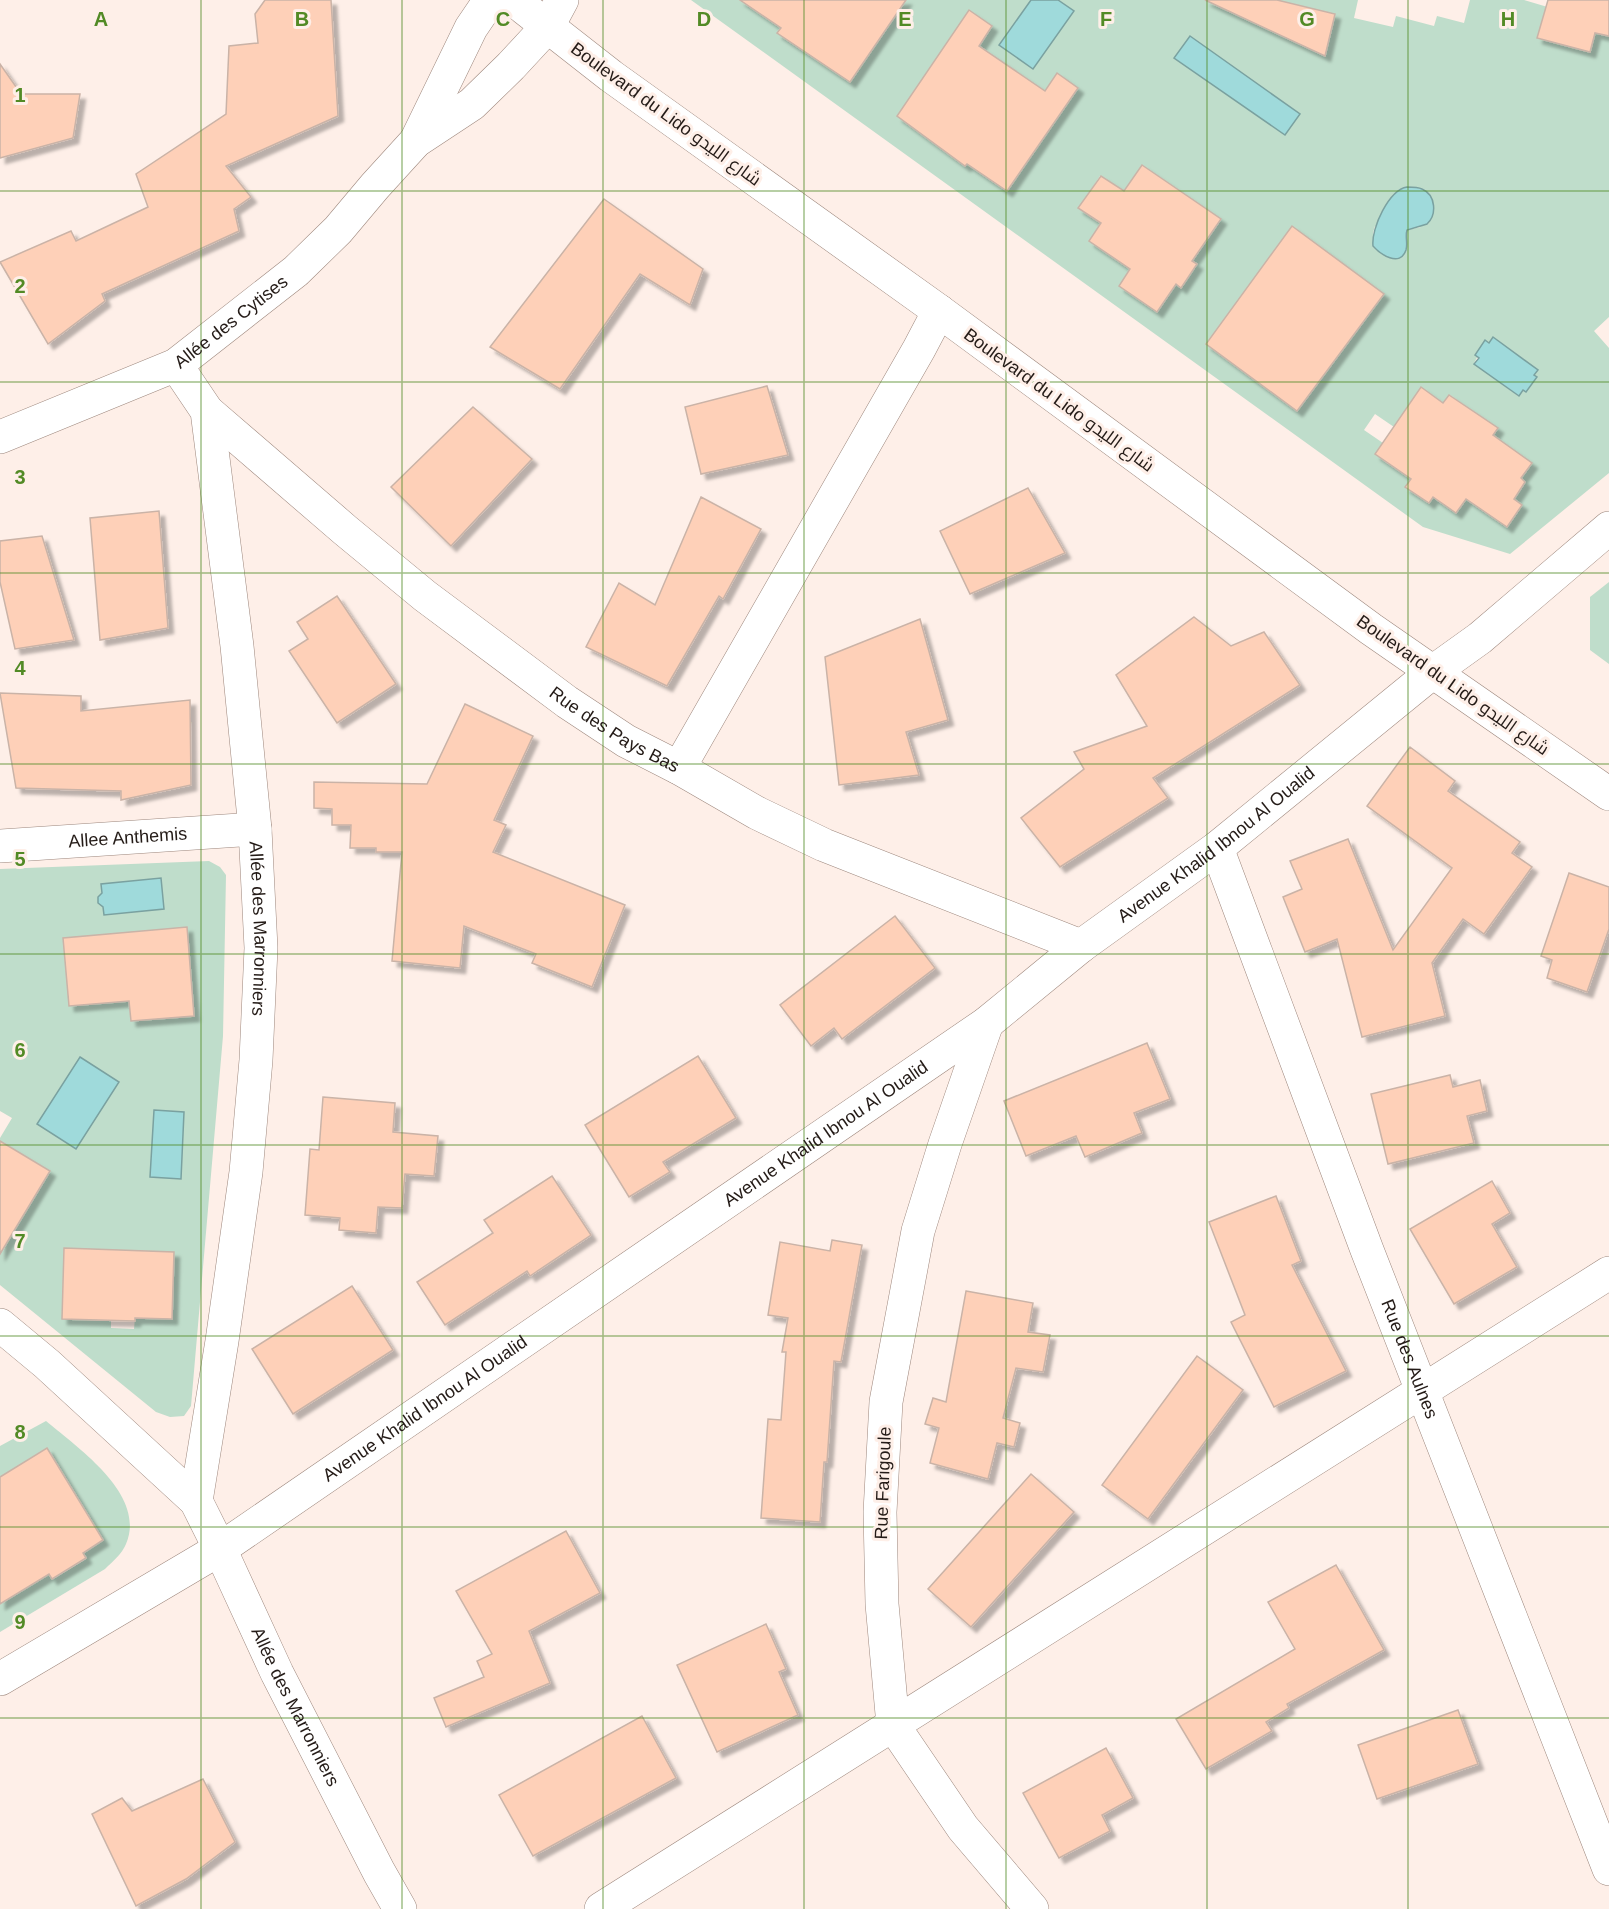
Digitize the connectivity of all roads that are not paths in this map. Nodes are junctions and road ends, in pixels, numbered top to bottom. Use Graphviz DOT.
graph roads {
  1 [pos="490,0"];
  2 [pos="514,0"];
  3 [pos="555,13"];
  4 [pos="416,141"];
  5 [pos="939,311"];
  6 [pos="176,365"];
  7 [pos="207,411"];
  8 [pos="0,437"];
  9 [pos="1609,528"];
  10 [pos="1434,671"];
  11 [pos="679,768"];
  12 [pos="1609,794"];
  13 [pos="255,829"];
  14 [pos="0,846"];
  15 [pos="1217,848"];
  16 [pos="1081,946"];
  17 [pos="987,1023"];
  18 [pos="1609,1273"];
  19 [pos="0,1325"];
  20 [pos="1422,1391"];
  21 [pos="196,1501"];
  22 [pos="220,1549"];
  23 [pos="0,1679"];
  24 [pos="893,1725"];
  25 [pos="1609,1869"];
  26 [pos="400,1909"];
  27 [pos="601,1909"];
  28 [pos="1032,1909"];
  1 -- 4 [label="street, Allée des Cytises"];
  2 -- 3 [label="street, Boulevard du Lido شارع الليدو"];
  3 -- 4 [label="street, Allée des Cytises"];
  3 -- 5 [label="street, Boulevard du Lido شارع الليدو"];
  4 -- 6 [label="street, Allée des Cytises"];
  5 -- 10 [label="street, Boulevard du Lido شارع الليدو"];
  5 -- 11 [label="street"];
  6 -- 7 [label="street, Allée des Marronniers"];
  6 -- 8 [label="street, Allée des Cytises"];
  7 -- 11 [label="street, Rue des Pays Bas"];
  7 -- 13 [label="street, Allée des Marronniers"];
  9 -- 10 [label="street, Avenue Khalid Ibnou Al Oualid"];
  10 -- 12 [label="street, Boulevard du Lido شارع الليدو"];
  10 -- 15 [label="street, Avenue Khalid Ibnou Al Oualid"];
  11 -- 16 [label="street, Rue des Pays Bas"];
  13 -- 14 [label="street, Allee Anthemis"];
  13 -- 21 [label="street, Allée des Marronniers"];
  15 -- 16 [label="street, Avenue Khalid Ibnou Al Oualid"];
  15 -- 20 [label="street, Rue des Aulnes"];
  16 -- 17 [label="street, Avenue Khalid Ibnou Al Oualid"];
  17 -- 22 [label="street, Avenue Khalid Ibnou Al Oualid"];
  17 -- 24 [label="street, Rue Farigoule"];
  18 -- 20 [label="street"];
  19 -- 21 [label="street, Allée des Marronniers"];
  20 -- 24 [label="street"];
  20 -- 25 [label="street, Rue des Aulnes"];
  21 -- 22 [label="street, Allée des Marronniers"];
  22 -- 23 [label="street, Avenue Khalid Ibnou Al Oualid"];
  22 -- 26 [label="street, Allée des Marronniers"];
  24 -- 27 [label="street"];
  24 -- 28 [label="street, Rue Farigoule"];
}
